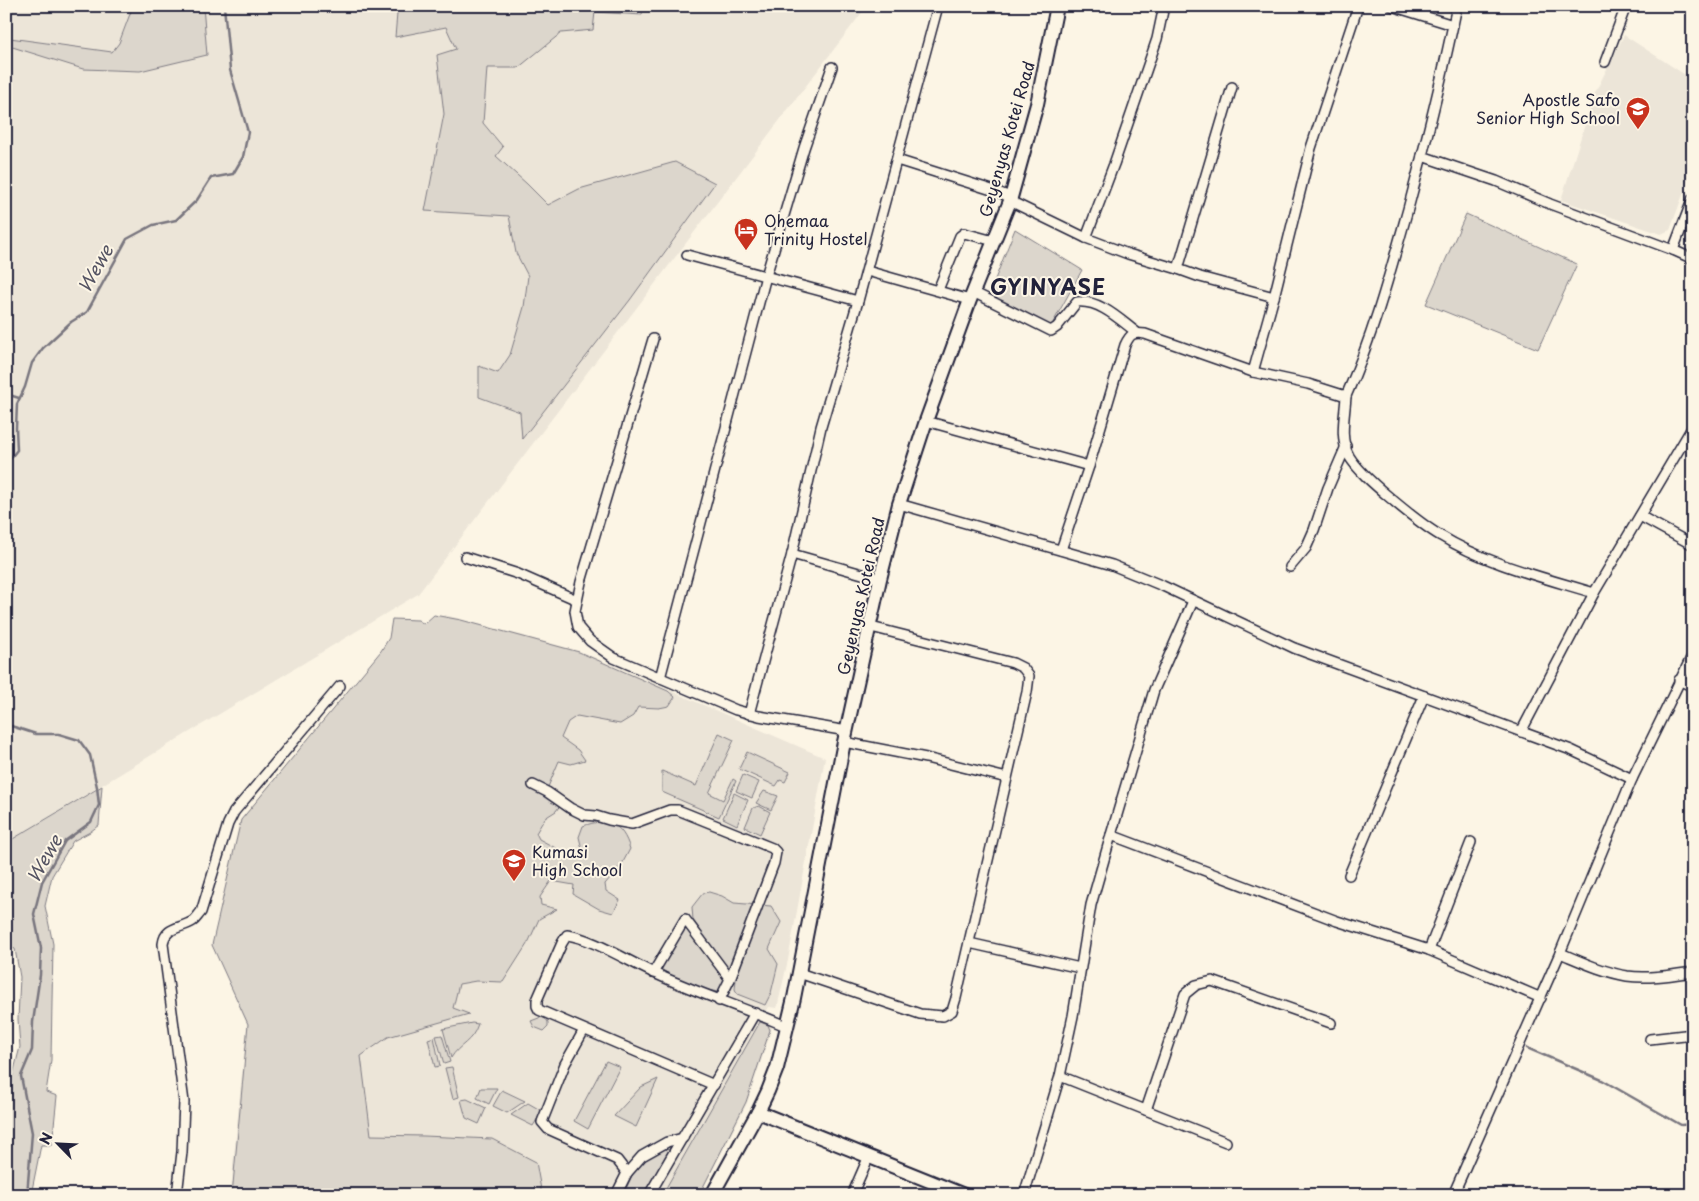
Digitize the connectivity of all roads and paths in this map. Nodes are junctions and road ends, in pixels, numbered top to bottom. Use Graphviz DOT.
graph roads {
  1 [pos="938,6"];
  2 [pos="1057,6"];
  3 [pos="1164,6"];
  4 [pos="1358,6"];
  5 [pos="1392,6"];
  6 [pos="1457,6"];
  7 [pos="1626,6"];
  8 [pos="1453,25"];
  9 [pos="1605,62"];
  10 [pos="832,67"];
  11 [pos="1232,87"];
  12 [pos="1422,156"];
  13 [pos="897,160"];
  14 [pos="1693,198"];
  15 [pos="1010,199"];
  16 [pos="1086,238"];
  17 [pos="994,241"];
  18 [pos="1673,250"];
  19 [pos="687,255"];
  20 [pos="1693,259"];
  21 [pos="1178,269"];
  22 [pos="867,270"];
  23 [pos="766,276"];
  24 [pos="938,290"];
  25 [pos="971,296"];
  26 [pos="1274,296"];
  27 [pos="858,302"];
  28 [pos="1136,332"];
  29 [pos="653,339"];
  30 [pos="1253,372"];
  31 [pos="1346,396"];
  32 [pos="926,421"];
  33 [pos="1693,426"];
  34 [pos="1346,446"];
  35 [pos="1089,466"];
  36 [pos="900,504"];
  37 [pos="1640,516"];
  38 [pos="1693,545"];
  39 [pos="1061,550"];
  40 [pos="792,554"];
  41 [pos="465,557"];
  42 [pos="1290,567"];
  43 [pos="880,579"];
  44 [pos="1594,593"];
  45 [pos="577,600"];
  46 [pos="1193,601"];
  47 [pos="871,626"];
  48 [pos="1693,654"];
  49 [pos="660,678"];
  50 [pos="1679,680"];
  51 [pos="340,686"];
  52 [pos="1693,687"];
  53 [pos="1424,696"];
  54 [pos="749,714"];
  55 [pos="1521,732"];
  56 [pos="846,736"];
  57 [pos="1007,778"];
  58 [pos="1632,779"];
  59 [pos="534,785"];
  60 [pos="1111,835"];
  61 [pos="1471,842"];
  62 [pos="1349,875"];
  63 [pos="969,943"];
  64 [pos="1429,950"];
  65 [pos="1560,953"];
  66 [pos="1080,968"];
  67 [pos="1693,972"];
  68 [pos="653,973"];
  69 [pos="799,973"];
  70 [pos="730,979"];
  71 [pos="1541,998"];
  72 [pos="719,1001"];
  73 [pos="755,1013"];
  74 [pos="1331,1023"];
  75 [pos="788,1027"];
  76 [pos="584,1030"];
  77 [pos="1693,1034"];
  78 [pos="1650,1039"];
  79 [pos="1060,1076"];
  80 [pos="714,1085"];
  81 [pos="1146,1110"];
  82 [pos="758,1112"];
  83 [pos="683,1138"];
  84 [pos="1226,1142"];
  85 [pos="869,1156"];
  86 [pos="627,1173"];
  87 [pos="618,1194"];
  88 [pos="178,1195"];
  89 [pos="648,1195"];
  90 [pos="712,1195"];
  91 [pos="852,1195"];
  92 [pos="964,1195"];
  93 [pos="1024,1195"];
  94 [pos="1453,1195"];
  1 -- 13 [label="street"];
  2 -- 15 [label="street, Geyenyas Kotei Road"];
  3 -- 16 [label="street"];
  4 -- 26 [label="street"];
  5 -- 8 [label="street"];
  6 -- 8 [label="street"];
  7 -- 9 [label="street"];
  8 -- 12 [label="street"];
  10 -- 23 [label="street"];
  11 -- 21 [label="street"];
  12 -- 18 [label="street"];
  12 -- 31 [label="street"];
  13 -- 15 [label="street"];
  13 -- 22 [label="street"];
  14 -- 18 [label="street"];
  15 -- 16 [label="street"];
  15 -- 17 [label="street, Geyenyas Kotei Road"];
  16 -- 21 [label="street"];
  17 -- 24 [label="street"];
  17 -- 25 [label="street, Geyenyas Kotei Road"];
  18 -- 20 [label="street"];
  19 -- 23 [label="street"];
  21 -- 26 [label="street"];
  22 -- 24 [label="street"];
  22 -- 27 [label="street"];
  23 -- 27 [label="street"];
  23 -- 49 [label="street"];
  24 -- 25 [label="street"];
  25 -- 28 [label="street"];
  25 -- 32 [label="street, Geyenyas Kotei Road"];
  26 -- 30 [label="street"];
  27 -- 40 [label="street"];
  28 -- 30 [label="street"];
  28 -- 35 [label="street"];
  29 -- 45 [label="street"];
  30 -- 31 [label="street"];
  31 -- 34 [label="street"];
  32 -- 35 [label="street"];
  32 -- 36 [label="street, Geyenyas Kotei Road"];
  33 -- 37 [label="street"];
  34 -- 42 [label="street"];
  34 -- 44 [label="street"];
  35 -- 39 [label="street"];
  36 -- 39 [label="street"];
  36 -- 43 [label="street, Geyenyas Kotei Road"];
  37 -- 38 [label="street"];
  37 -- 44 [label="street"];
  39 -- 46 [label="street"];
  40 -- 43 [label="street"];
  40 -- 54 [label="street"];
  41 -- 45 [label="street"];
  43 -- 47 [label="street, Geyenyas Kotei Road"];
  44 -- 55 [label="street"];
  45 -- 49 [label="street"];
  46 -- 53 [label="street"];
  46 -- 60 [label="street"];
  47 -- 56 [label="street, Geyenyas Kotei Road"];
  47 -- 57 [label="street"];
  48 -- 50 [label="street"];
  49 -- 54 [label="street"];
  50 -- 52 [label="street"];
  50 -- 58 [label="street"];
  51 -- 88 [label="street"];
  53 -- 55 [label="street"];
  53 -- 62 [label="street"];
  54 -- 56 [label="street"];
  55 -- 58 [label="street"];
  56 -- 57 [label="street"];
  56 -- 69 [label="street, Geyenyas Kotei Road"];
  57 -- 63 [label="street"];
  58 -- 65 [label="street"];
  59 -- 70 [label="street"];
  60 -- 64 [label="street"];
  60 -- 66 [label="street"];
  61 -- 64 [label="street"];
  63 -- 66 [label="street"];
  63 -- 69 [label="street"];
  64 -- 71 [label="street"];
  65 -- 67 [label="street"];
  65 -- 71 [label="street"];
  66 -- 79 [label="street"];
  68 -- 70 [label="street"];
  68 -- 72 [label="street"];
  68 -- 76 [label="street"];
  69 -- 75 [label="street, Geyenyas Kotei Road"];
  70 -- 72 [label="street"];
  71 -- 94 [label="street"];
  72 -- 73 [label="street"];
  73 -- 75 [label="street"];
  73 -- 80 [label="street"];
  74 -- 81 [label="street"];
  75 -- 82 [label="street, Geyenyas Kotei Road"];
  76 -- 80 [label="street"];
  76 -- 86 [label="street"];
  77 -- 78 [label="street"];
  79 -- 81 [label="street"];
  79 -- 93 [label="street"];
  80 -- 83 [label="street"];
  81 -- 84 [label="street"];
  82 -- 85 [label="street"];
  82 -- 90 [label="street, Geyenyas Kotei Road"];
  83 -- 86 [label="street"];
  83 -- 89 [label="street"];
  85 -- 91 [label="street"];
  85 -- 92 [label="street"];
  86 -- 87 [label="street"];
}
